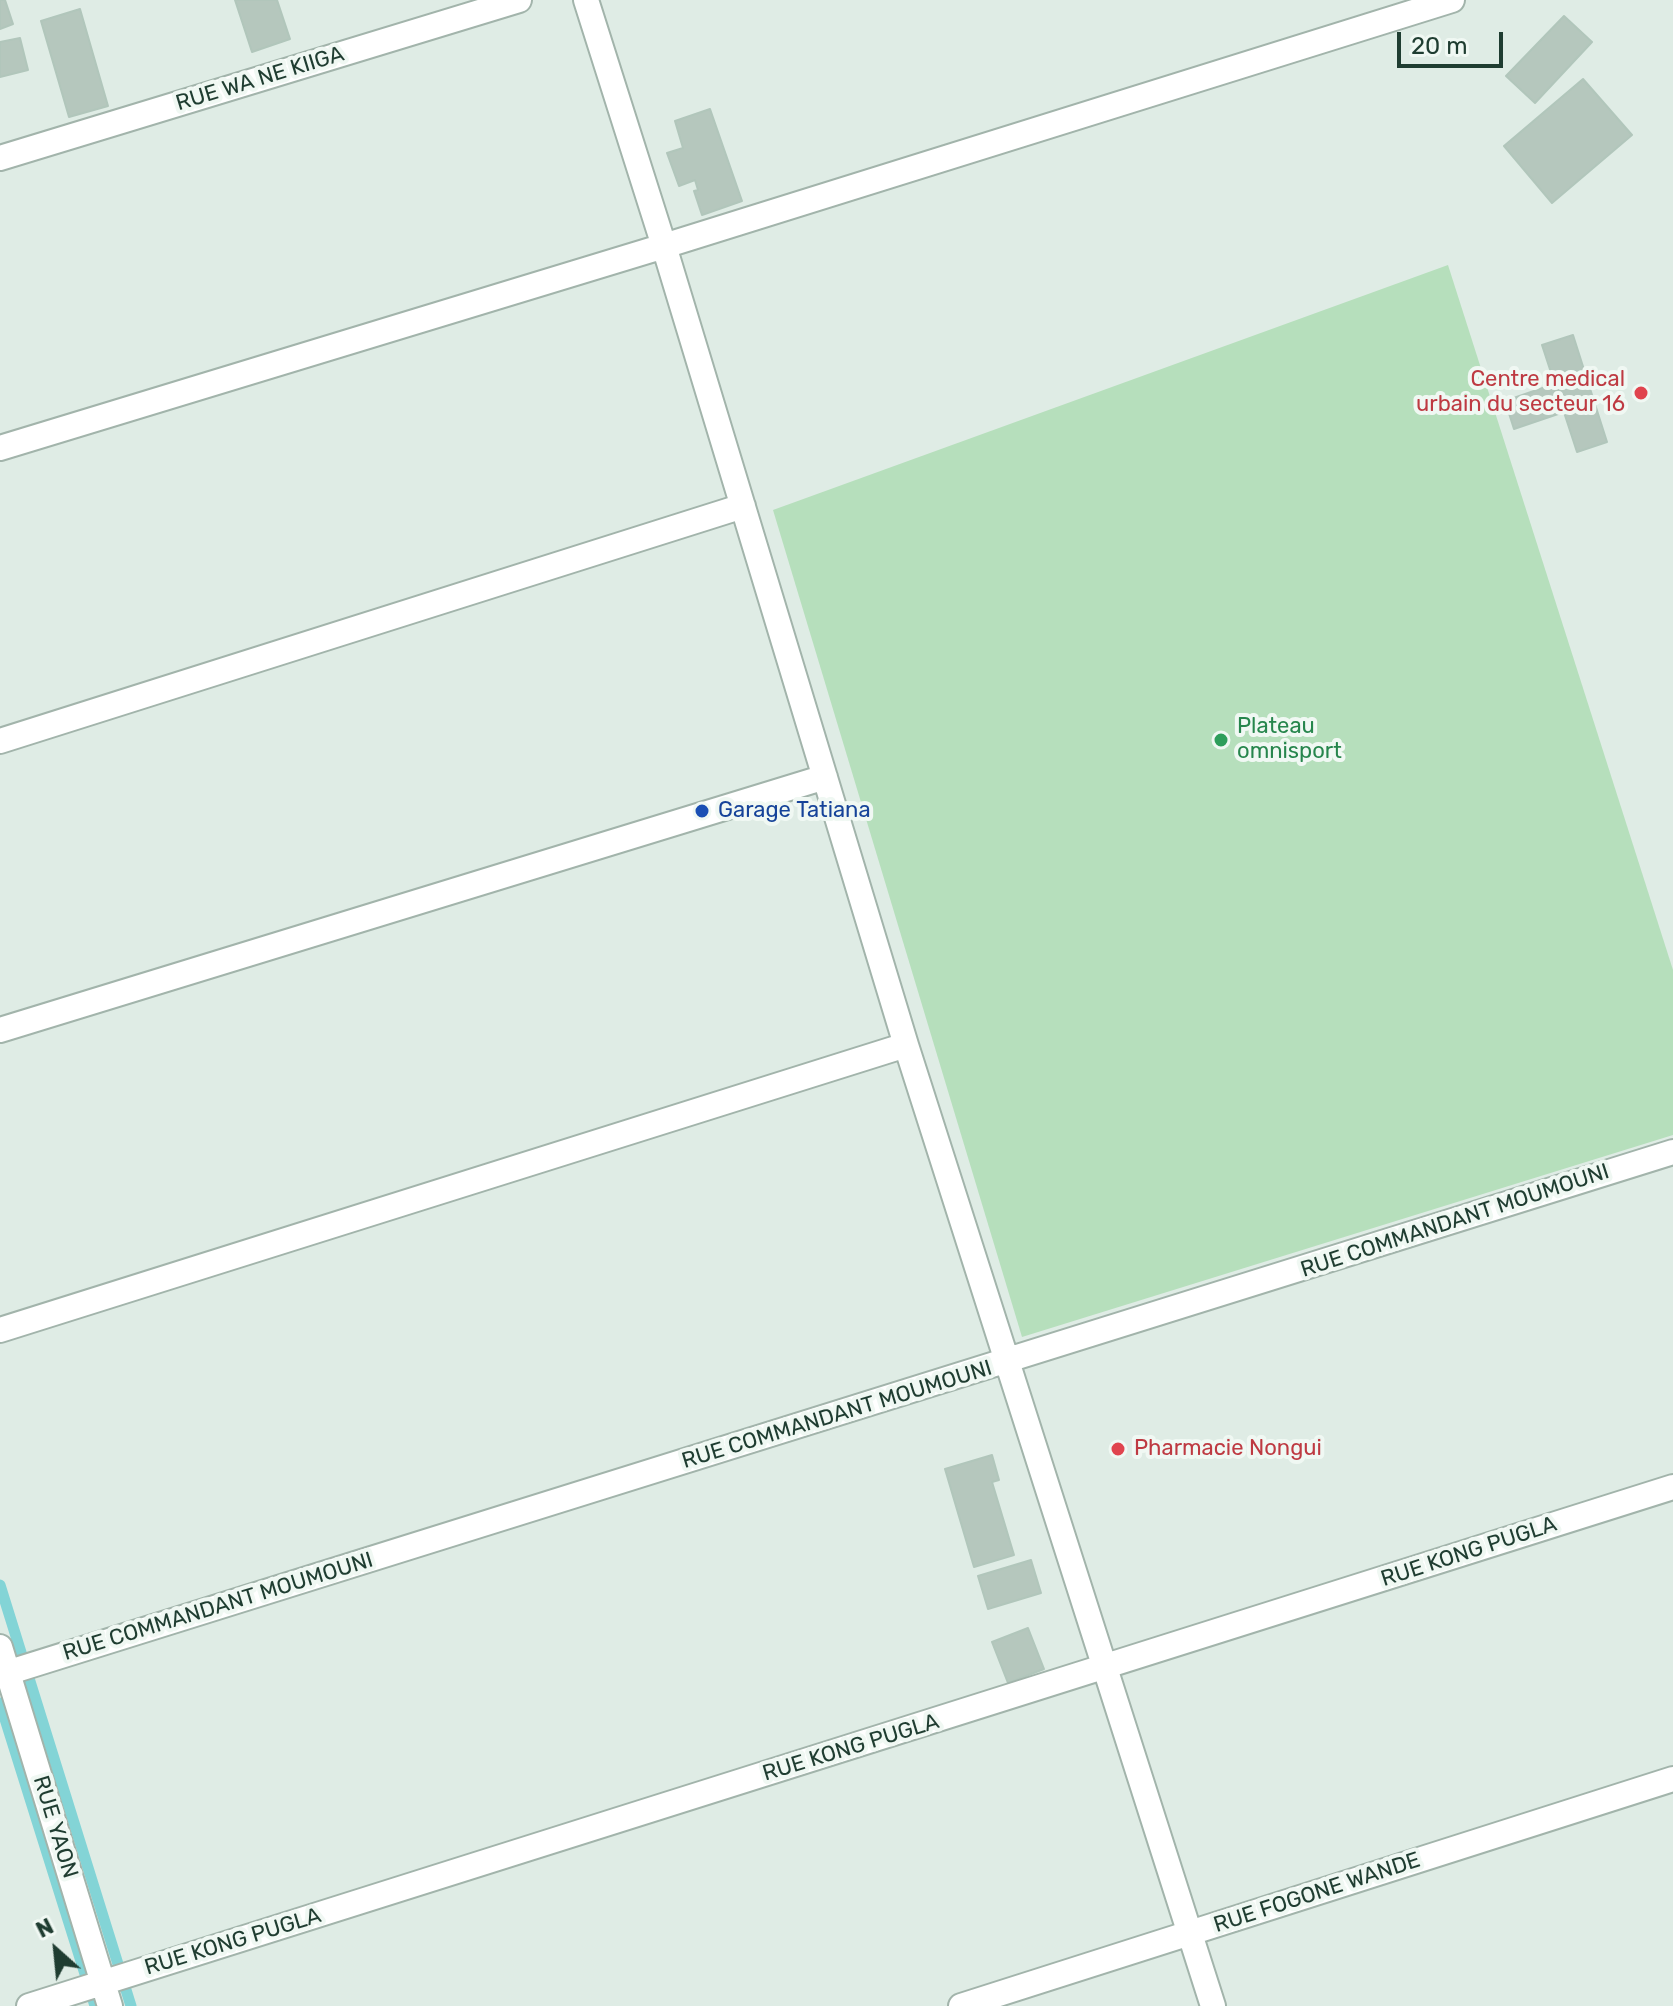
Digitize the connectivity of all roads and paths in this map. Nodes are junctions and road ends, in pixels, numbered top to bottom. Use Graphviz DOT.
graph roads {
  1 [pos="519,0"];
  2 [pos="586,0"];
  3 [pos="1452,0"];
  4 [pos="0,158"];
  5 [pos="664,246"];
  6 [pos="0,448"];
  7 [pos="743,506"];
  8 [pos="0,741"];
  9 [pos="825,777"];
  10 [pos="0,1030"];
  11 [pos="906,1045"];
  12 [pos="1673,1152"];
  13 [pos="0,1330"];
  14 [pos="1008,1362"];
  15 [pos="1673,1487"];
  16 [pos="0,1647"];
  17 [pos="1106,1668"];
  18 [pos="4,1674"];
  19 [pos="1673,1779"];
  20 [pos="1192,1933"];
  21 [pos="106,1995"];
  22 [pos="29,2006"];
  23 [pos="961,2006"];
  24 [pos="1213,2006"];
  1 -- 4 [label="street, RUE WA NE KIIGA"];
  2 -- 5 [label="street"];
  3 -- 5 [label="street"];
  5 -- 6 [label="street"];
  5 -- 7 [label="street"];
  7 -- 8 [label="street"];
  7 -- 9 [label="street"];
  9 -- 10 [label="street"];
  9 -- 11 [label="street"];
  11 -- 13 [label="street"];
  11 -- 14 [label="street"];
  12 -- 14 [label="street, RUE COMMANDANT MOUMOUNI"];
  14 -- 17 [label="street"];
  14 -- 18 [label="street, RUE COMMANDANT MOUMOUNI"];
  15 -- 17 [label="street, RUE KONG PUGLA"];
  16 -- 18 [label="street, RUE YAON"];
  17 -- 20 [label="street"];
  17 -- 21 [label="street, RUE KONG PUGLA"];
  18 -- 21 [label="street, RUE YAON"];
  19 -- 20 [label="street, RUE FOGONE WANDE"];
  20 -- 23 [label="street, RUE FOGONE WANDE"];
  20 -- 24 [label="street"];
  21 -- 22 [label="street, RUE KONG PUGLA"];
}
